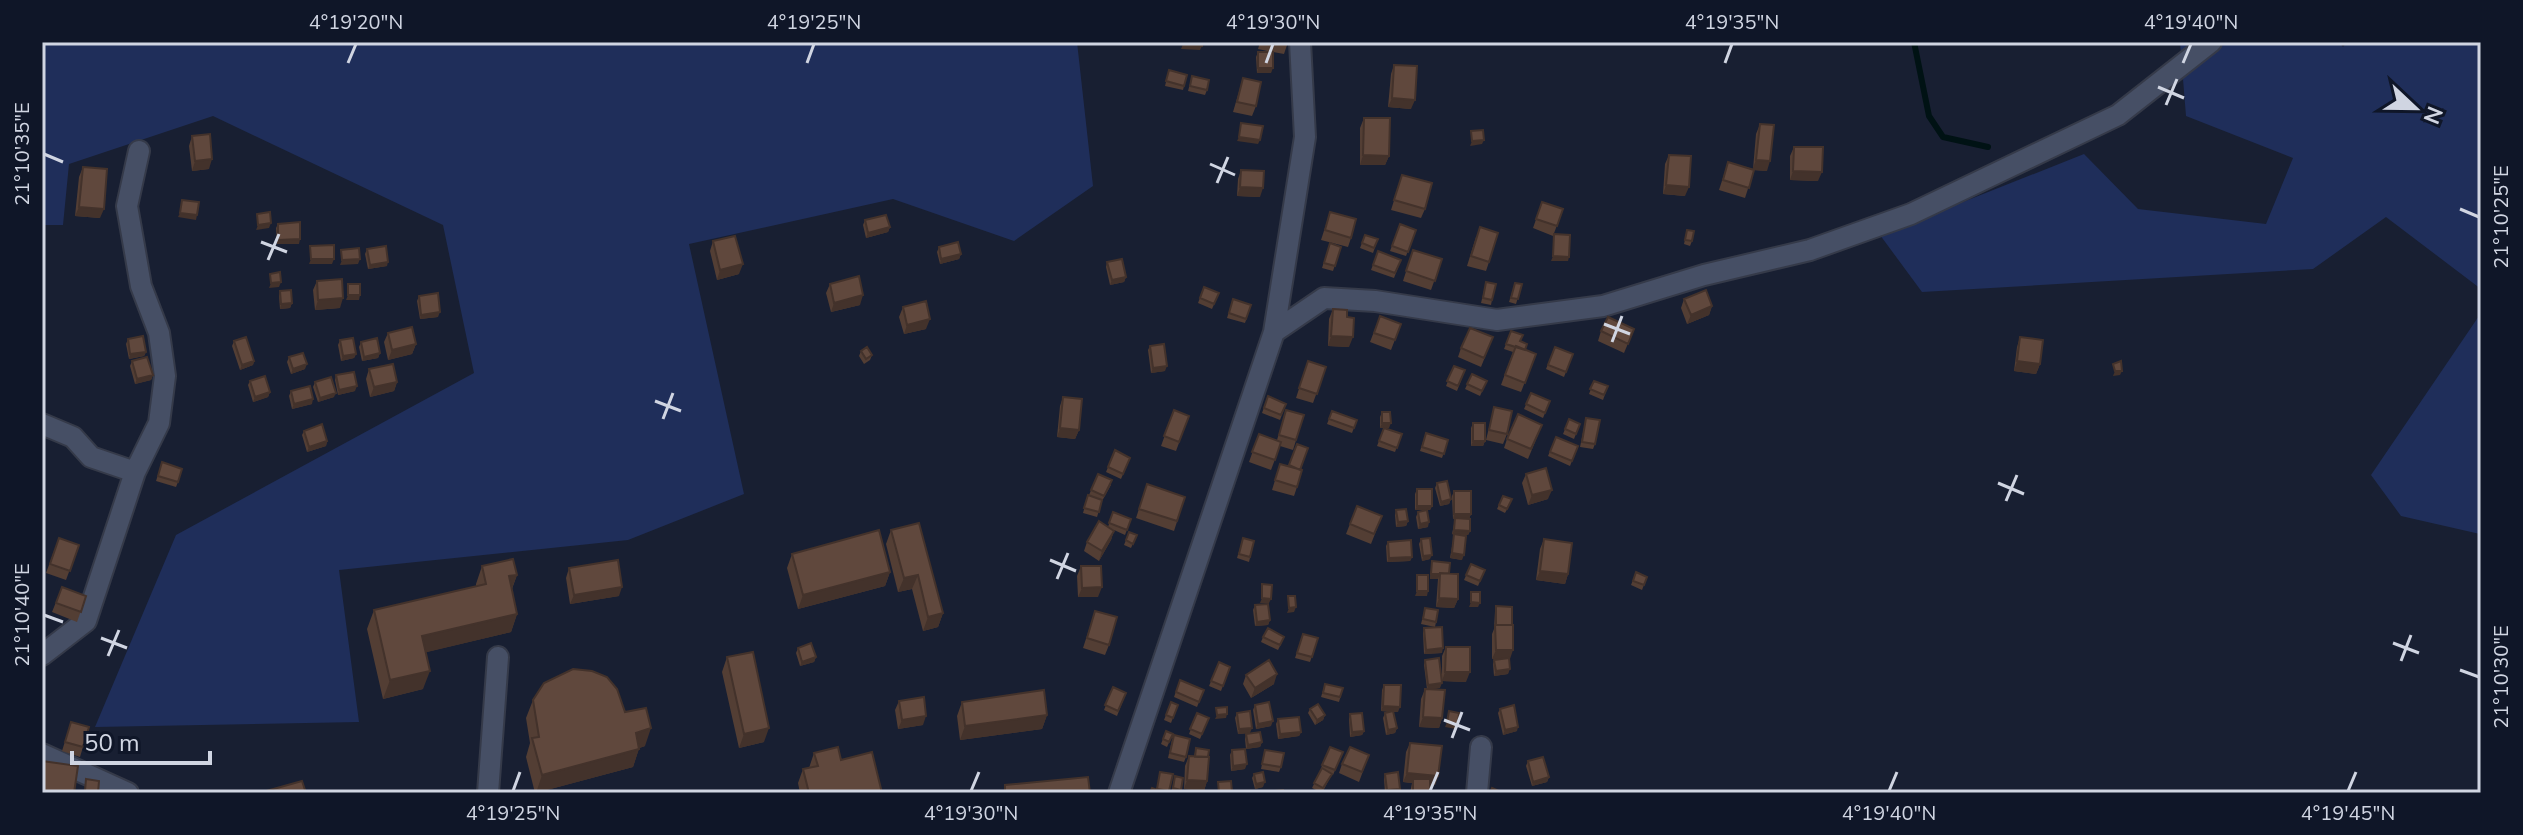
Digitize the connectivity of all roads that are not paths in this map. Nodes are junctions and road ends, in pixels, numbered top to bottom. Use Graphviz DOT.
graph roads {
  1 [pos="1300,42"];
  2 [pos="2211,42"];
  3 [pos="139,151"];
  4 [pos="1274,332"];
  5 [pos="42,424"];
  6 [pos="135,472"];
  7 [pos="42,655"];
  8 [pos="498,657"];
  9 [pos="1481,747"];
  10 [pos="42,754"];
  11 [pos="128,793"];
  12 [pos="488,793"];
  13 [pos="1119,793"];
  14 [pos="1477,793"];
  1 -- 4 [label="street"];
  2 -- 4 [label="street"];
  3 -- 6 [label="street"];
  4 -- 13 [label="street"];
  5 -- 6 [label="street"];
  6 -- 7 [label="street"];
  8 -- 12 [label="street"];
  9 -- 14 [label="street"];
  10 -- 11 [label="street"];
}
